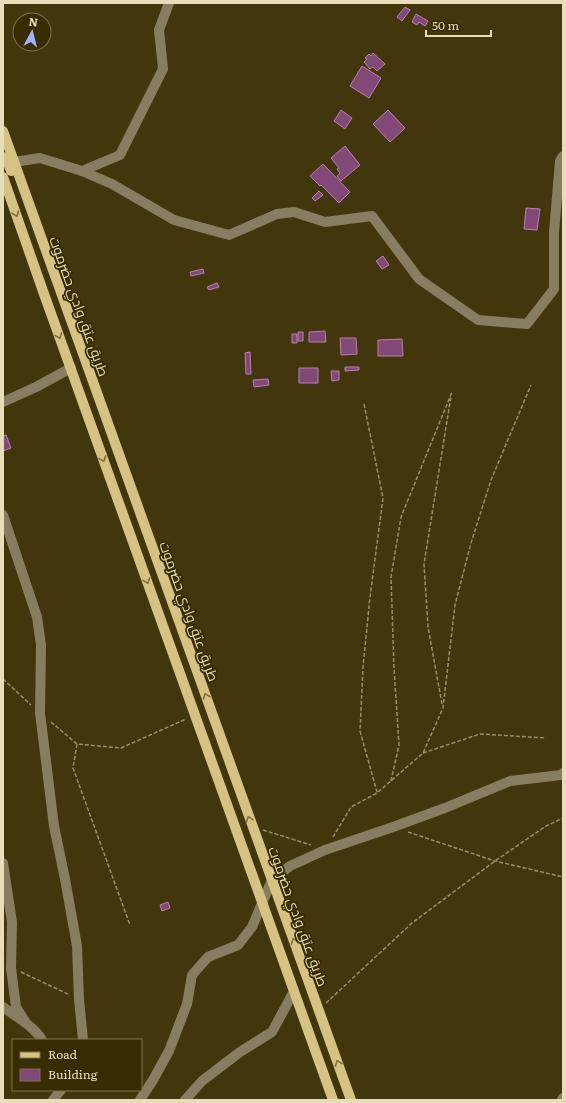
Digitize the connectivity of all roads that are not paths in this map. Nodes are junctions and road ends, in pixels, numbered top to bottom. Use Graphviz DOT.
graph roads {
  1 [pos="169,3"];
  2 [pos="3,131"];
  3 [pos="563,156"];
  4 [pos="3,158"];
  5 [pos="14,162"];
  6 [pos="82,171"];
  7 [pos="3,177"];
  8 [pos="26,197"];
  9 [pos="70,368"];
  10 [pos="3,402"];
  11 [pos="3,515"];
  12 [pos="563,773"];
  13 [pos="3,863"];
  14 [pos="272,880"];
  15 [pos="262,902"];
  16 [pos="294,991"];
  17 [pos="3,1007"];
  18 [pos="26,1023"];
  19 [pos="42,1039"];
  20 [pos="83,1039"];
  21 [pos="60,1091"];
  22 [pos="53,1100"];
  23 [pos="140,1100"];
  24 [pos="185,1100"];
  25 [pos="333,1100"];
  26 [pos="351,1100"];
  1 -- 6 [label="street"];
  2 -- 5 [label="main road, طريق عتق وادي حضرموت"];
  3 -- 6 [label="street"];
  4 -- 8 [label="main road"];
  5 -- 6 [label="street"];
  5 -- 8 [label="main road, طريق عتق وادي حضرموت"];
  7 -- 9 [label="main road, طريق عتق وادي حضرموت, one-way"];
  14 -- 8 [label="main road, طريق عتق وادي حضرموت, one-way"];
  9 -- 10 [label="street"];
  9 -- 15 [label="main road, طريق عتق وادي حضرموت, one-way"];
  11 -- 20 [label="street"];
  12 -- 14 [label="street"];
  13 -- 18 [label="street"];
  14 -- 15 [label="street"];
  26 -- 14 [label="main road, طريق عتق وادي حضرموت, one-way"];
  15 -- 16 [label="main road, طريق عتق وادي حضرموت"];
  15 -- 23 [label="street"];
  16 -- 24 [label="street"];
  16 -- 25 [label="main road, طريق عتق وادي حضرموت"];
  17 -- 18 [label="street"];
  18 -- 19 [label="street"];
  21 -- 22 [label="street"];
}
